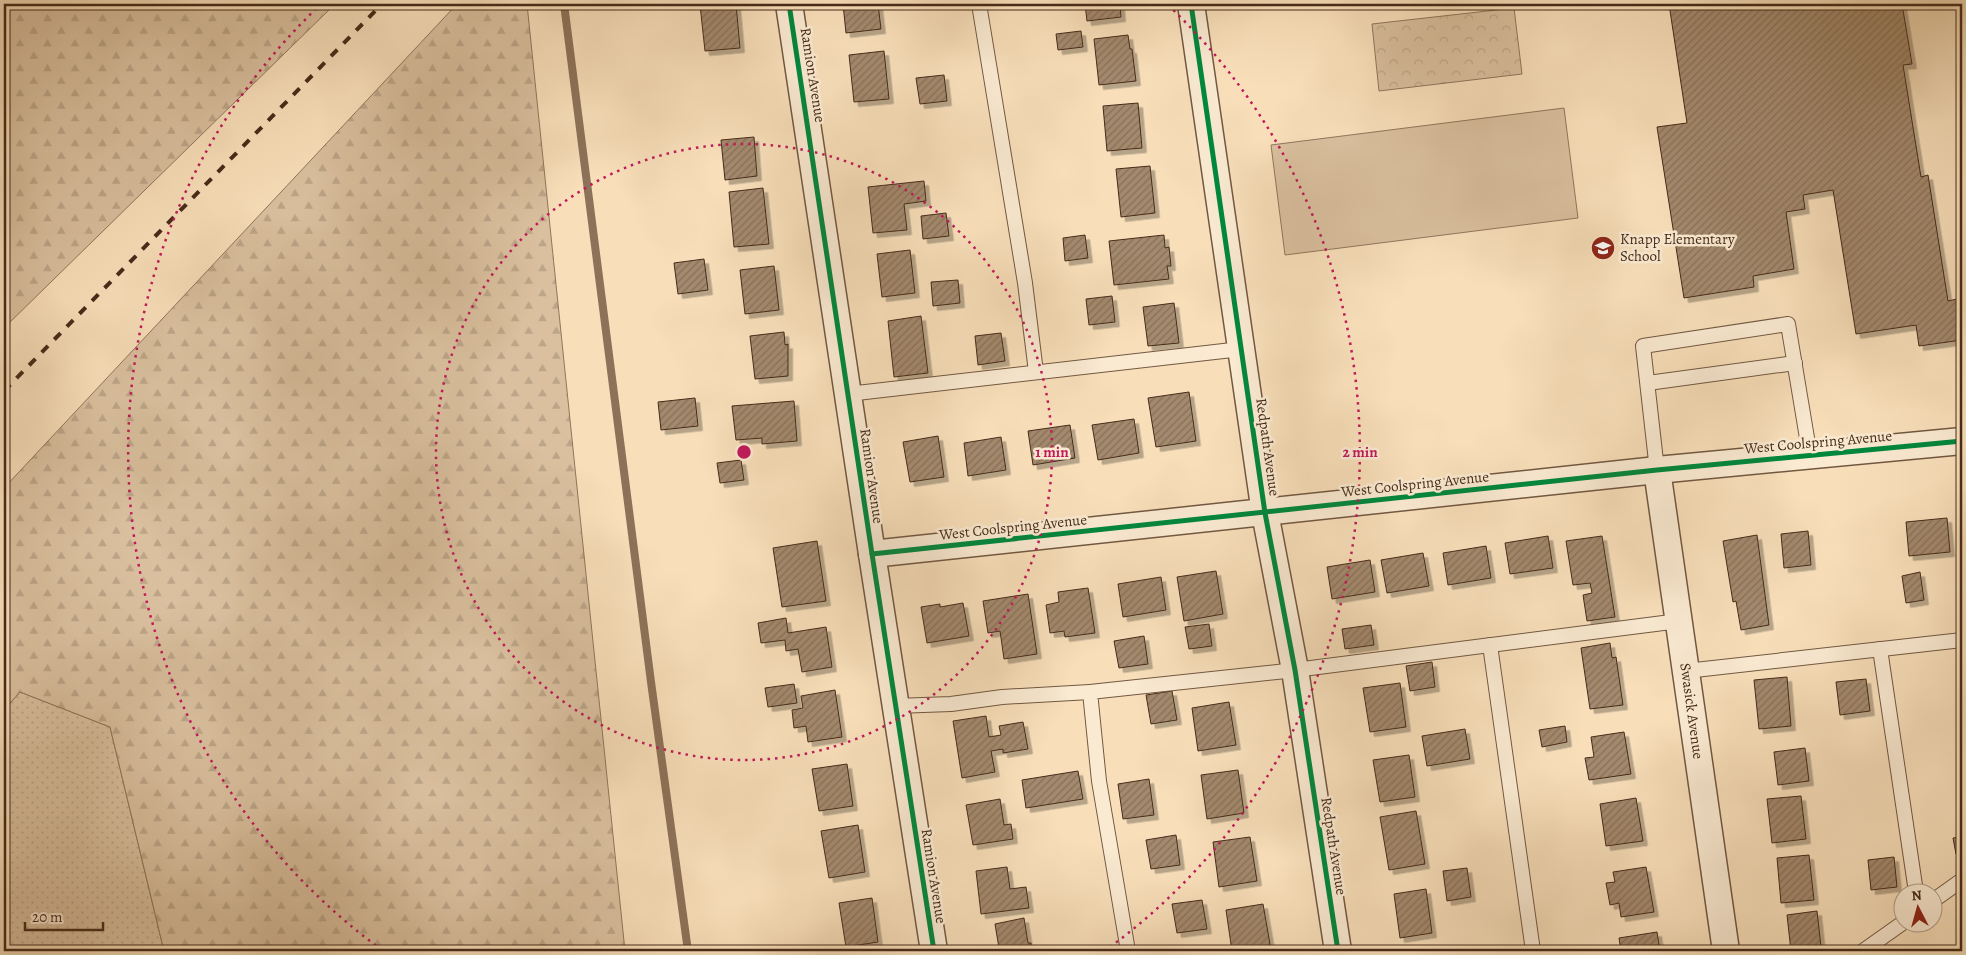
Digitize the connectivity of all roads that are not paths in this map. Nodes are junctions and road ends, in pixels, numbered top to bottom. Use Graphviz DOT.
graph roads {
  1 [pos="789,4"];
  2 [pos="979,4"];
  3 [pos="1191,4"];
  4 [pos="1241,349"];
  5 [pos="1794,363"];
  6 [pos="1036,372"];
  7 [pos="1648,383"];
  8 [pos="848,394"];
  9 [pos="1962,442"];
  10 [pos="1810,456"];
  11 [pos="1657,470"];
  12 [pos="1264,513"];
  13 [pos="872,554"];
  14 [pos="1679,621"];
  15 [pos="1962,640"];
  16 [pos="1490,645"];
  17 [pos="1880,649"];
  18 [pos="1294,670"];
  19 [pos="1686,670"];
  20 [pos="1090,692"];
  21 [pos="895,706"];
  22 [pos="1962,880"];
  23 [pos="1915,882"];
  24 [pos="1944,893"];
  25 [pos="1894,929"];
  26 [pos="934,951"];
  27 [pos="1128,951"];
  28 [pos="1338,951"];
  29 [pos="1533,951"];
  30 [pos="1726,951"];
  31 [pos="1863,951"];
  1 -- 8 [label="street, Ramion Avenue"];
  2 -- 6 [label="lane"];
  3 -- 4 [label="street, Redpath Avenue"];
  4 -- 6 [label="lane"];
  4 -- 12 [label="street, Redpath Avenue"];
  5 -- 7 [label="lane"];
  5 -- 7 [label="lane"];
  5 -- 10 [label="lane"];
  6 -- 8 [label="lane"];
  7 -- 11 [label="lane"];
  8 -- 13 [label="street, Ramion Avenue"];
  9 -- 10 [label="street, West Coolspring Avenue"];
  10 -- 11 [label="street, West Coolspring Avenue"];
  11 -- 12 [label="street, West Coolspring Avenue"];
  11 -- 14 [label="street, Swasick Avenue"];
  12 -- 13 [label="street, West Coolspring Avenue"];
  12 -- 18 [label="street, Redpath Avenue"];
  13 -- 21 [label="street, Ramion Avenue"];
  14 -- 16 [label="lane"];
  14 -- 19 [label="street, Swasick Avenue"];
  15 -- 17 [label="lane"];
  16 -- 18 [label="lane"];
  16 -- 29 [label="lane"];
  17 -- 19 [label="lane"];
  17 -- 23 [label="lane"];
  18 -- 20 [label="lane"];
  18 -- 28 [label="street, Redpath Avenue"];
  19 -- 30 [label="street, Swasick Avenue"];
  20 -- 21 [label="lane"];
  20 -- 27 [label="lane"];
  21 -- 26 [label="street, Ramion Avenue"];
  22 -- 24 [label="lane"];
  25 -- 31 [label="lane"];
}
